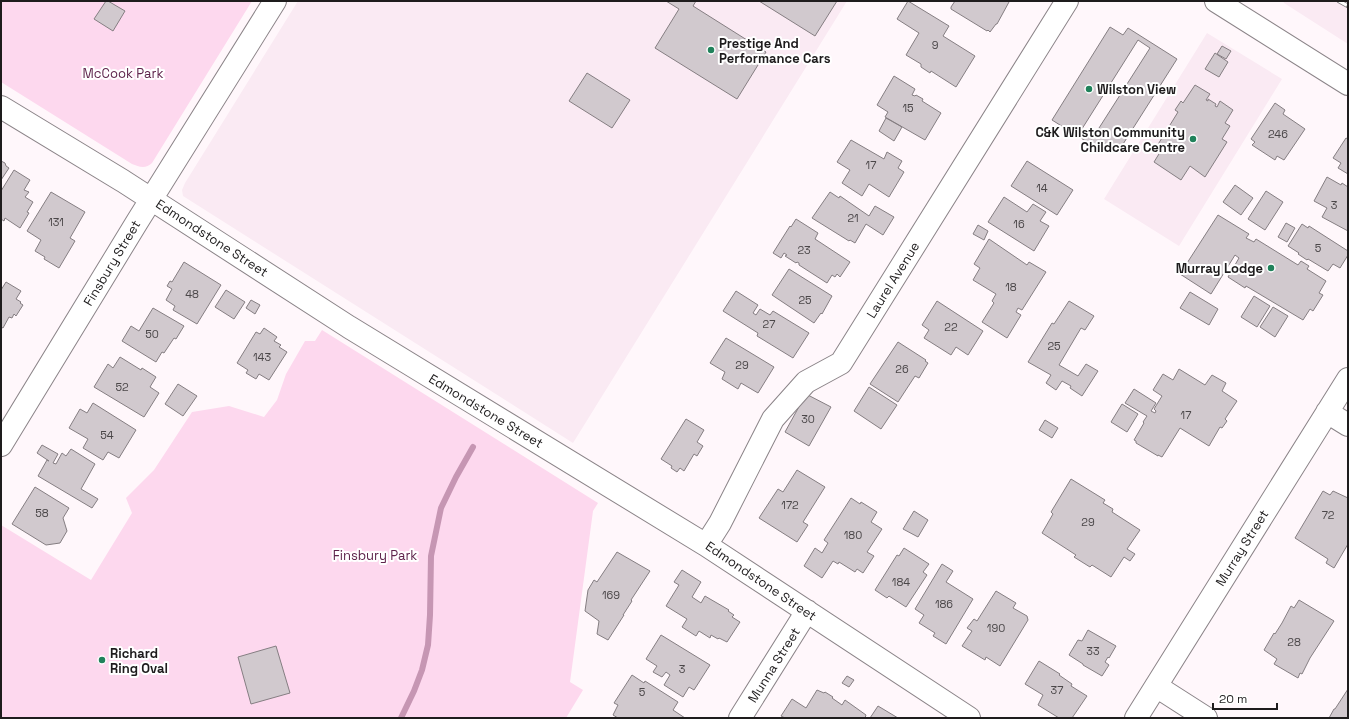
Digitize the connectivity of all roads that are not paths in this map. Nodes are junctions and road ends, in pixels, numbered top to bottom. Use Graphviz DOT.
graph roads {
  1 [pos="275,1"];
  2 [pos="1068,1"];
  3 [pos="1216,1"];
  4 [pos="1245,8"];
  5 [pos="1348,84"];
  6 [pos="1,107"];
  7 [pos="152,199"];
  8 [pos="1348,379"];
  9 [pos="1327,412"];
  10 [pos="1348,424"];
  11 [pos="1,445"];
  12 [pos="706,544"];
  13 [pos="807,611"];
  14 [pos="1156,686"];
  15 [pos="740,718"];
  16 [pos="969,718"];
  17 [pos="1136,718"];
  18 [pos="1206,718"];
  1 -- 7 [label="street, Finsbury Street"];
  2 -- 12 [label="street, Laurel Avenue"];
  3 -- 4 [label="street"];
  4 -- 5 [label="street"];
  6 -- 7 [label="street, Edmondstone Street"];
  7 -- 11 [label="street, Finsbury Street"];
  7 -- 12 [label="street, Edmondstone Street"];
  8 -- 9 [label="street, Murray Street"];
  9 -- 10 [label="street"];
  9 -- 14 [label="street, Murray Street"];
  12 -- 13 [label="street, Edmondstone Street"];
  13 -- 15 [label="street, Munna Street"];
  13 -- 16 [label="street, Edmondstone Street"];
  14 -- 17 [label="street, Murray Street"];
  14 -- 18 [label="street"];
}
